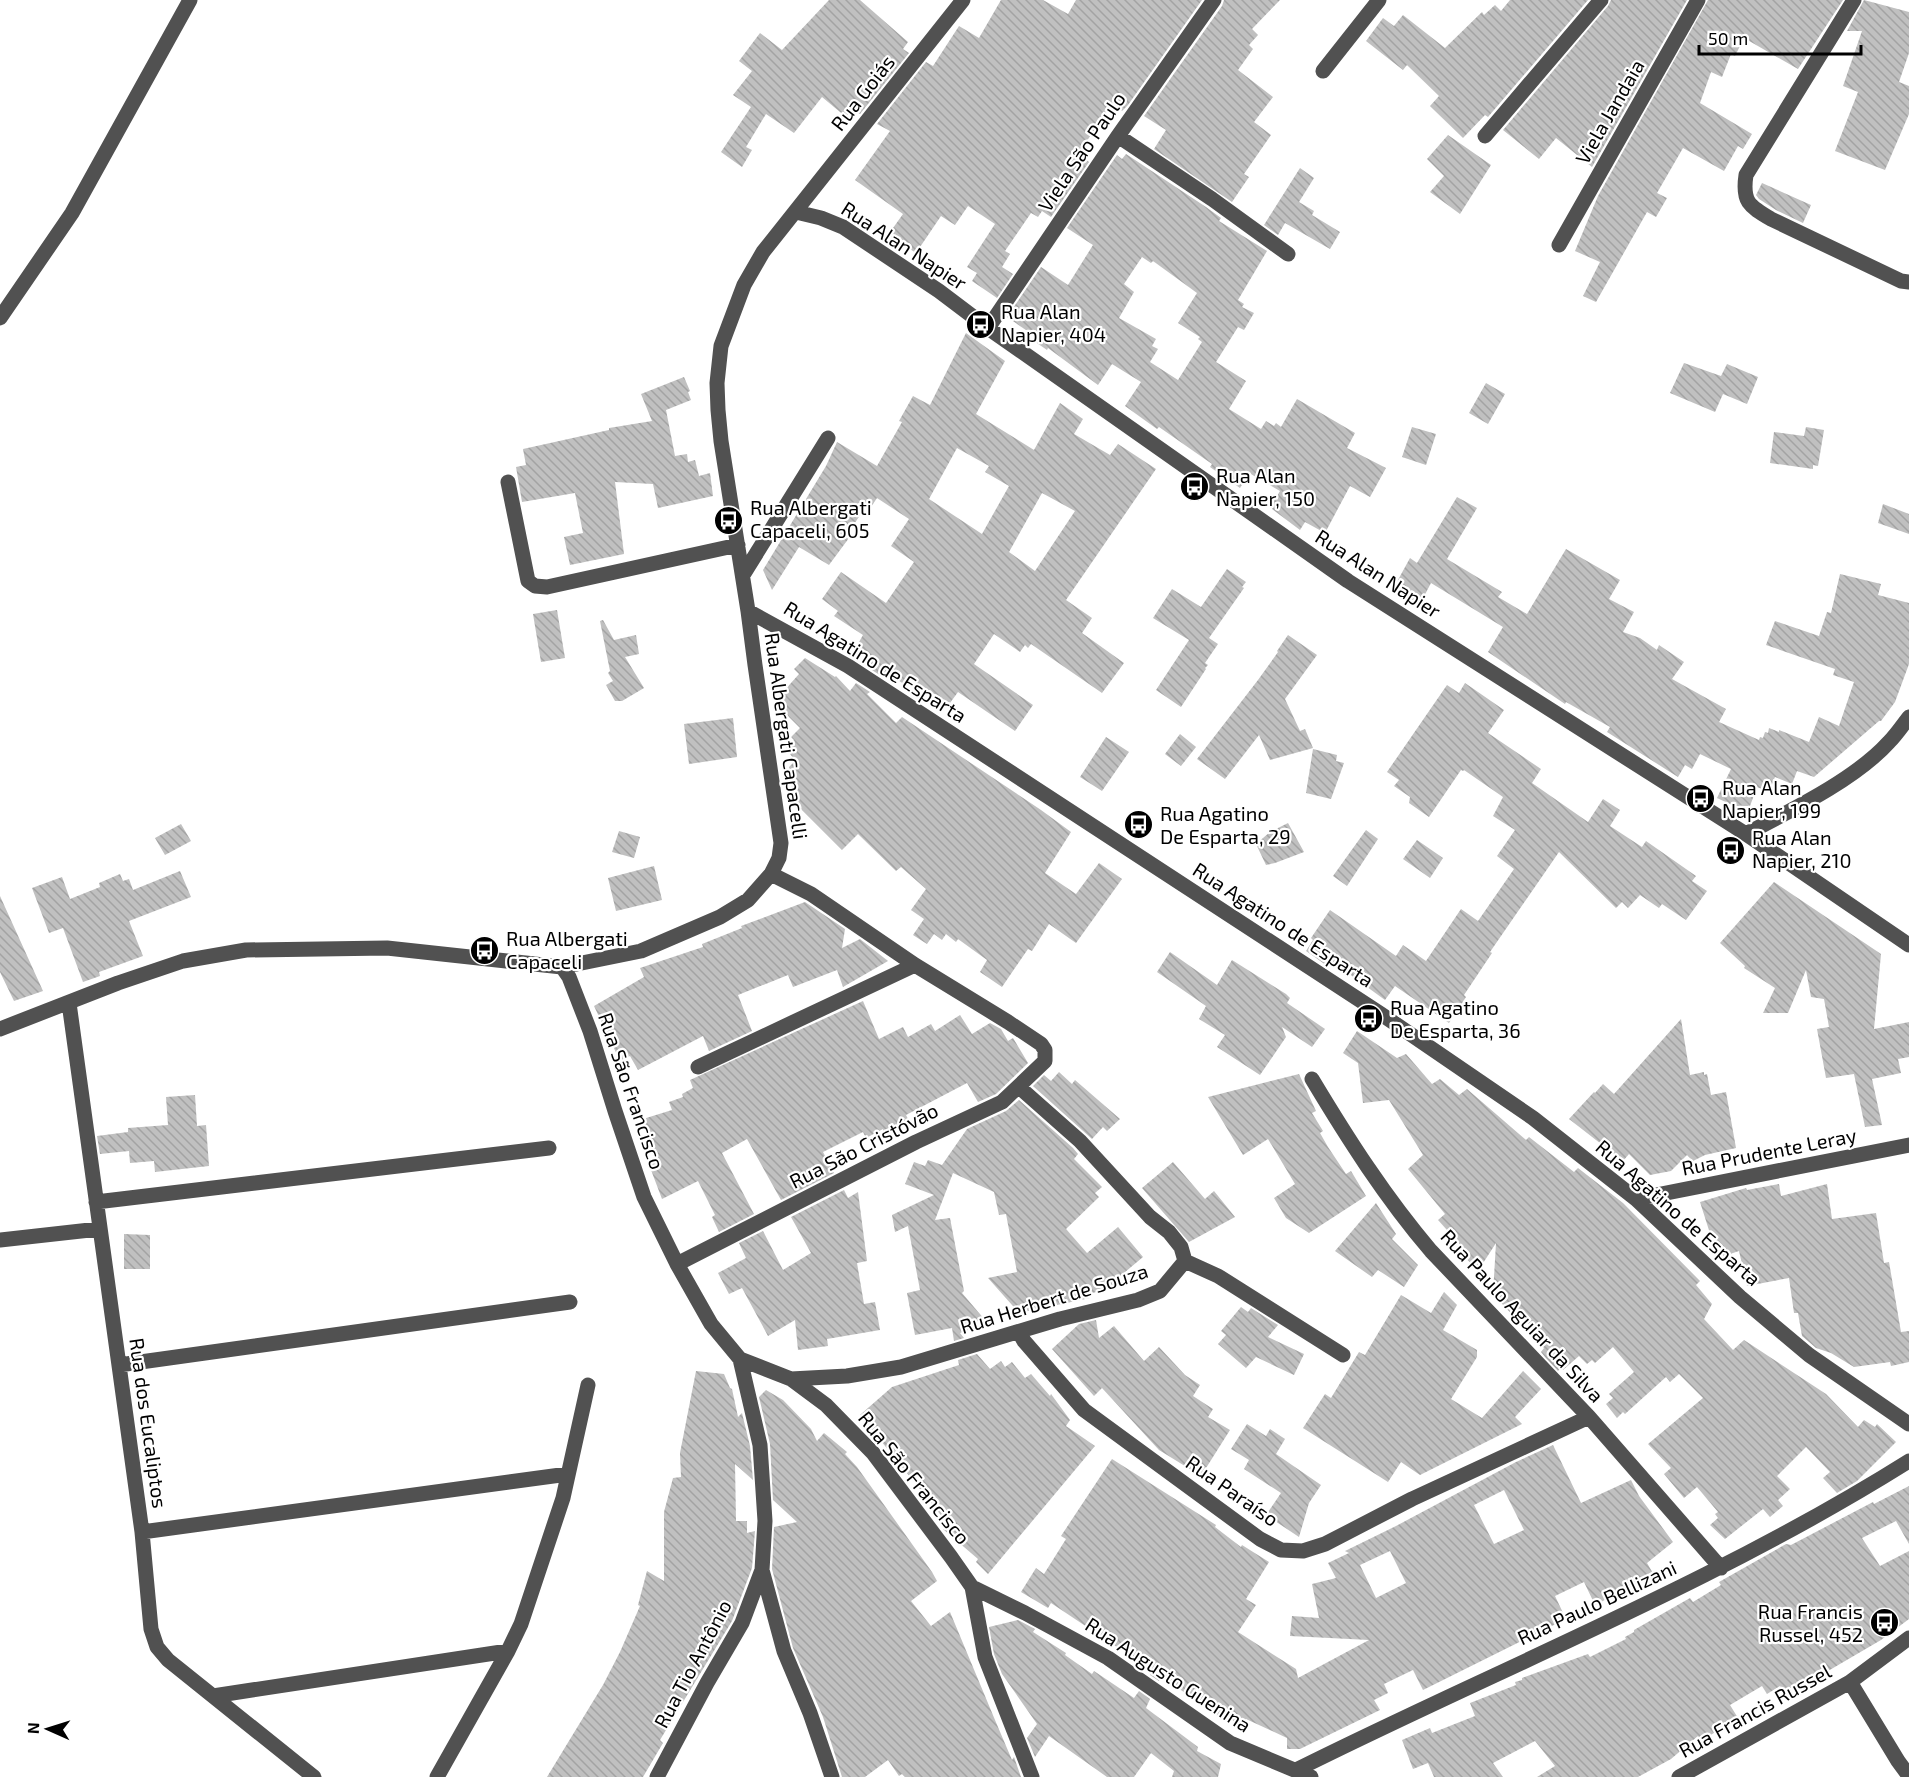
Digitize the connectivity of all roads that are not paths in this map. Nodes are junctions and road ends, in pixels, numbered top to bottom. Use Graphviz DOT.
graph roads {
  1 [pos="190,0"];
  2 [pos="963,0"];
  3 [pos="1214,0"];
  4 [pos="1379,0"];
  5 [pos="1601,0"];
  6 [pos="1698,0"];
  7 [pos="1854,0"];
  8 [pos="1323,71"];
  9 [pos="1118,136"];
  10 [pos="1485,136"];
  11 [pos="796,212"];
  12 [pos="1559,245"];
  13 [pos="1288,254"];
  14 [pos="1909,282"];
  15 [pos="0,318"];
  16 [pos="988,328"];
  17 [pos="828,438"];
  18 [pos="508,482"];
  19 [pos="738,545"];
  20 [pos="743,575"];
  21 [pos="748,611"];
  22 [pos="1909,717"];
  23 [pos="1746,834"];
  24 [pos="771,874"];
  25 [pos="1909,945"];
  26 [pos="915,965"];
  27 [pos="562,967"];
  28 [pos="69,1003"];
  29 [pos="0,1029"];
  30 [pos="698,1067"];
  31 [pos="1312,1079"];
  32 [pos="1019,1087"];
  33 [pos="1909,1145"];
  34 [pos="549,1148"];
  35 [pos="1636,1199"];
  36 [pos="96,1202"];
  37 [pos="99,1229"];
  38 [pos="0,1240"];
  39 [pos="1185,1261"];
  40 [pos="677,1264"];
  41 [pos="570,1302"];
  42 [pos="1019,1332"];
  43 [pos="1343,1355"];
  44 [pos="740,1359"];
  45 [pos="119,1365"];
  46 [pos="791,1379"];
  47 [pos="588,1385"];
  48 [pos="1589,1417"];
  49 [pos="1908,1421"];
  50 [pos="1909,1461"];
  51 [pos="568,1474"];
  52 [pos="142,1532"];
  53 [pos="1721,1568"];
  54 [pos="762,1570"];
  55 [pos="972,1587"];
  56 [pos="1909,1638"];
  57 [pos="508,1651"];
  58 [pos="1850,1682"];
  59 [pos="213,1696"];
  60 [pos="1296,1770"];
  61 [pos="1909,1776"];
  62 [pos="314,1777"];
  63 [pos="437,1777"];
  64 [pos="657,1777"];
  65 [pos="832,1777"];
  66 [pos="1032,1777"];
  67 [pos="1311,1777"];
  68 [pos="1679,1777"];
  1 -- 15 [label="street"];
  2 -- 11 [label="street, Rua Goiás"];
  3 -- 9 [label="street, Viela São Paulo"];
  4 -- 8 [label="street"];
  5 -- 10 [label="street"];
  6 -- 12 [label="street, Viela Jandaia"];
  7 -- 14 [label="street"];
  9 -- 13 [label="street"];
  9 -- 16 [label="street, Viela São Paulo"];
  11 -- 16 [label="street, Rua Alan Napier"];
  11 -- 19 [label="street, Rua Albergati Capacelli"];
  16 -- 23 [label="street, Rua Alan Napier"];
  17 -- 20 [label="street"];
  18 -- 19 [label="street"];
  19 -- 20 [label="street, Rua Albergati Capacelli"];
  20 -- 21 [label="street, Rua Albergati Capacelli"];
  21 -- 24 [label="street, Rua Albergati Capacelli"];
  21 -- 35 [label="street, Rua Agatino de Esparta"];
  22 -- 23 [label="street"];
  23 -- 25 [label="street, Rua Alan Napier"];
  24 -- 26 [label="street"];
  24 -- 27 [label="street, Rua Albergati Capacelli"];
  26 -- 30 [label="street"];
  26 -- 32 [label="street, Rua São Cristóvão"];
  27 -- 28 [label="street, Rua Albergati Capacelli"];
  27 -- 40 [label="street, Rua São Francisco"];
  28 -- 29 [label="street, Rua Albergati Capacelli"];
  28 -- 36 [label="street, Rua dos Eucaliptos"];
  31 -- 48 [label="street, Rua Paulo Aguiar da Silva"];
  32 -- 39 [label="street"];
  32 -- 40 [label="street, Rua São Cristóvão"];
  33 -- 35 [label="street, Rua Prudente Leray"];
  34 -- 36 [label="street"];
  35 -- 49 [label="street, Rua Agatino de Esparta"];
  36 -- 37 [label="street, Rua dos Eucaliptos"];
  37 -- 38 [label="street"];
  37 -- 45 [label="street, Rua dos Eucaliptos"];
  39 -- 42 [label="street, Rua Herbert de Souza"];
  39 -- 43 [label="street"];
  40 -- 44 [label="street, Rua São Francisco"];
  41 -- 45 [label="street"];
  42 -- 46 [label="street, Rua Herbert de Souza"];
  42 -- 48 [label="street, Rua Paraíso"];
  44 -- 46 [label="street, Rua São Francisco"];
  44 -- 54 [label="street"];
  45 -- 52 [label="street, Rua dos Eucaliptos"];
  46 -- 55 [label="street, Rua São Francisco"];
  47 -- 51 [label="street"];
  48 -- 53 [label="street, Rua Paulo Aguiar da Silva"];
  50 -- 53 [label="street, Rua Paulo Bellizani"];
  51 -- 52 [label="street"];
  51 -- 57 [label="street"];
  52 -- 59 [label="street, Rua dos Eucaliptos"];
  53 -- 60 [label="street, Rua Paulo Bellizani"];
  54 -- 64 [label="street, Rua Tio Antônio"];
  54 -- 65 [label="street"];
  55 -- 60 [label="street, Rua Augusto Guenina"];
  55 -- 66 [label="street, Rua São Francisco"];
  56 -- 58 [label="street, Rua Francis Russel"];
  57 -- 59 [label="street"];
  57 -- 63 [label="street"];
  58 -- 61 [label="street"];
  58 -- 68 [label="street, Rua Francis Russel"];
  59 -- 62 [label="street, Rua dos Eucaliptos"];
  60 -- 67 [label="street, Rua Augusto Guenina"];
}
